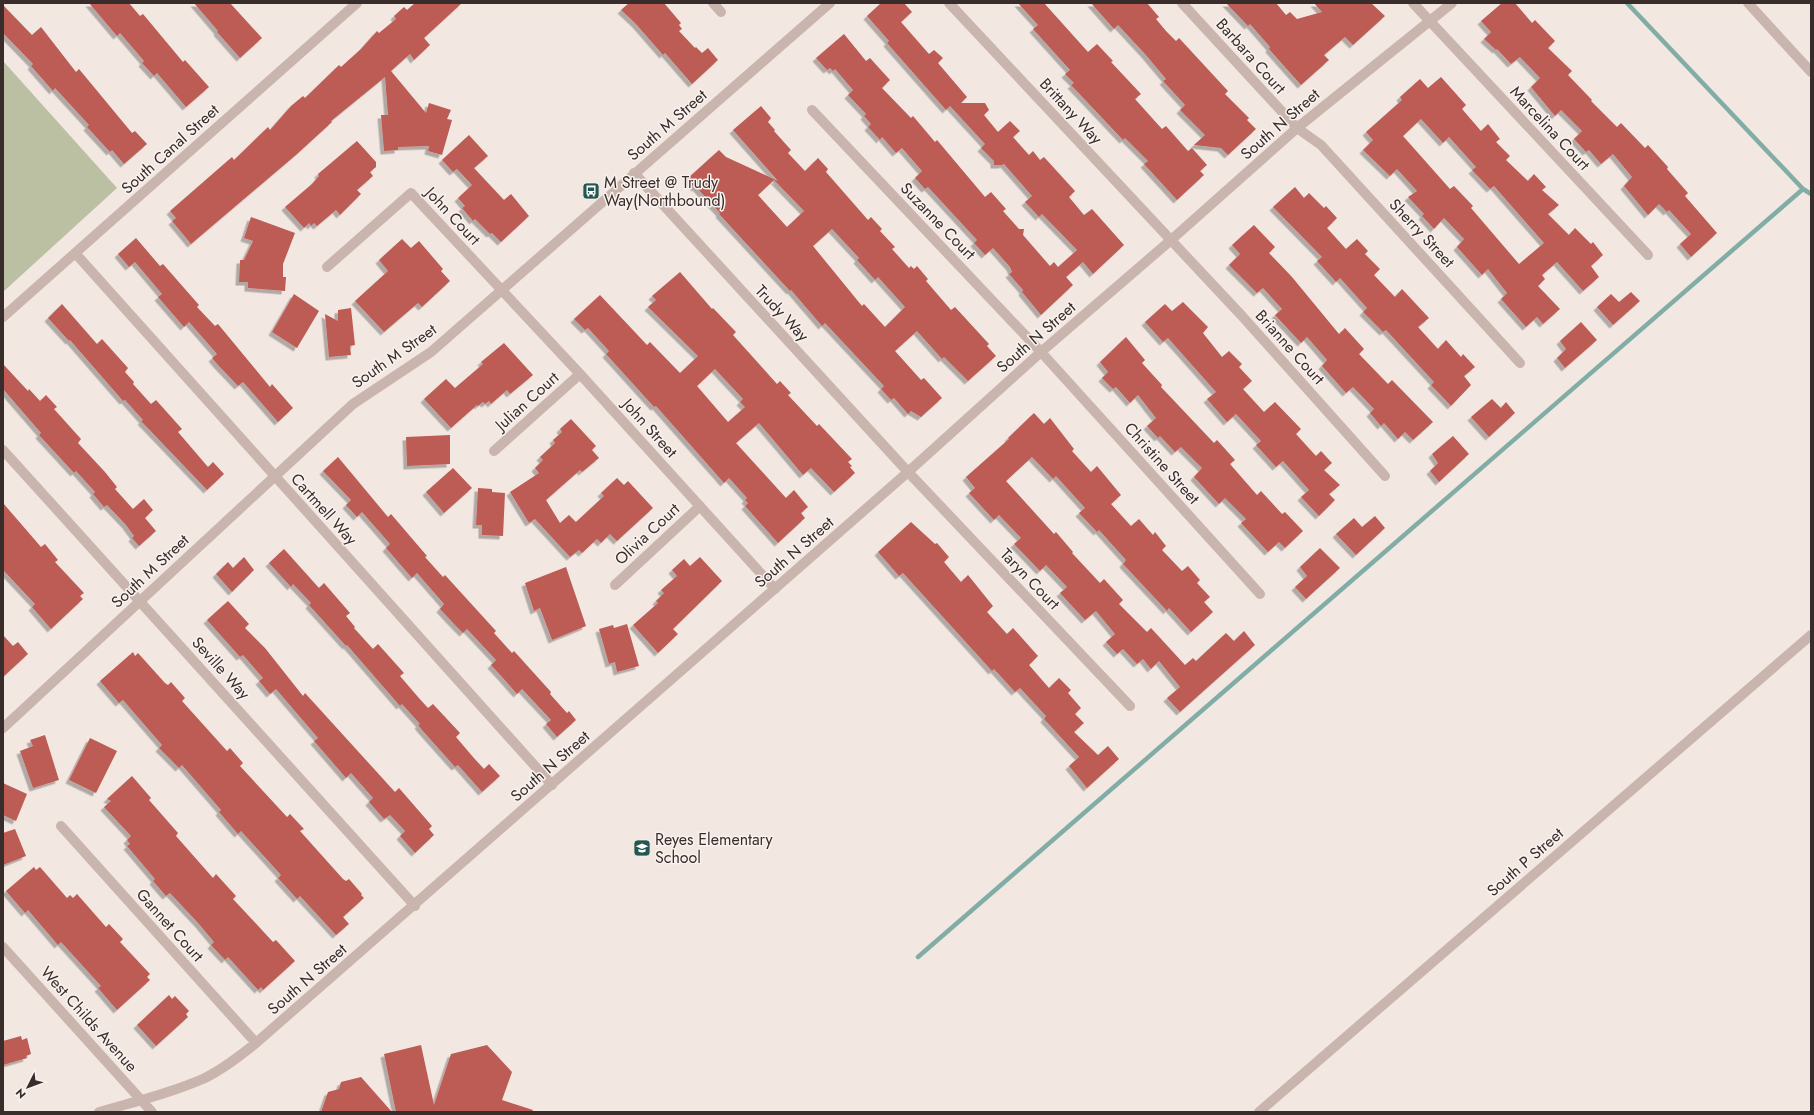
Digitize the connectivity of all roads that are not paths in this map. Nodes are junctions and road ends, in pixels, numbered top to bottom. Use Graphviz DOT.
graph roads {
  1 [pos="357,3"];
  2 [pos="713,3"];
  3 [pos="830,3"];
  4 [pos="949,3"];
  5 [pos="1182,3"];
  6 [pos="1413,3"];
  7 [pos="1452,3"];
  8 [pos="1748,3"];
  9 [pos="721,12"];
  10 [pos="1430,21"];
  11 [pos="1811,72"];
  12 [pos="812,110"];
  13 [pos="1297,128"];
  14 [pos="634,173"];
  15 [pos="1171,240"];
  16 [pos="75,253"];
  17 [pos="1648,254"];
  18 [pos="327,267"];
  19 [pos="501,289"];
  20 [pos="3,317"];
  21 [pos="1042,352"];
  22 [pos="1520,363"];
  23 [pos="580,374"];
  24 [pos="3,450"];
  25 [pos="494,451"];
  26 [pos="908,472"];
  27 [pos="274,476"];
  28 [pos="1385,476"];
  29 [pos="700,506"];
  30 [pos="615,585"];
  31 [pos="775,589"];
  32 [pos="1260,594"];
  33 [pos="140,601"];
  34 [pos="1811,635"];
  35 [pos="1130,706"];
  36 [pos="3,728"];
  37 [pos="552,785"];
  38 [pos="61,826"];
  39 [pos="414,906"];
  40 [pos="3,947"];
  41 [pos="256,1043"];
  42 [pos="141,1100"];
  43 [pos="99,1112"];
  44 [pos="152,1112"];
  45 [pos="1258,1112"];
  1 -- 16 [label="street, South Canal Street"];
  2 -- 9 [label="street"];
  3 -- 14 [label="street, South M Street"];
  4 -- 15 [label="street, Brittany Way"];
  5 -- 13 [label="street, Barbara Court"];
  6 -- 10 [label="street, Marcelina Court"];
  7 -- 10 [label="street, South N Street"];
  8 -- 11 [label="street"];
  10 -- 13 [label="street, South N Street"];
  10 -- 17 [label="street, Marcelina Court"];
  12 -- 21 [label="street, Suzanne Court"];
  13 -- 15 [label="street, South N Street"];
  13 -- 22 [label="street, Sherry Street"];
  14 -- 19 [label="street, South M Street"];
  14 -- 26 [label="street, Trudy Way"];
  15 -- 21 [label="street, South N Street"];
  15 -- 28 [label="street, Brianne Court"];
  16 -- 20 [label="street, South Canal Street"];
  16 -- 27 [label="street, Cartmell Way"];
  18 -- 19 [label="street, John Court"];
  19 -- 23 [label="street, John Street"];
  19 -- 27 [label="street, South M Street"];
  21 -- 26 [label="street, South N Street"];
  21 -- 32 [label="street, Christine Street"];
  23 -- 25 [label="street, Julian Court"];
  23 -- 29 [label="street, John Street"];
  24 -- 33 [label="street, Seville Way"];
  26 -- 31 [label="street, South N Street"];
  26 -- 35 [label="street, Taryn Court"];
  27 -- 33 [label="street, South M Street"];
  27 -- 37 [label="street, Cartmell Way"];
  29 -- 30 [label="street, Olivia Court"];
  29 -- 31 [label="street, John Street"];
  31 -- 37 [label="street, South N Street"];
  33 -- 36 [label="street, South M Street"];
  33 -- 39 [label="street, Seville Way"];
  34 -- 45 [label="street, South P Street"];
  37 -- 39 [label="street, South N Street"];
  38 -- 41 [label="street, Gannet Court"];
  39 -- 41 [label="street, South N Street"];
  40 -- 42 [label="street, West Childs Avenue"];
  41 -- 42 [label="street, South N Street"];
  42 -- 43 [label="street, South N Street"];
  42 -- 44 [label="street, West Childs Avenue"];
}
